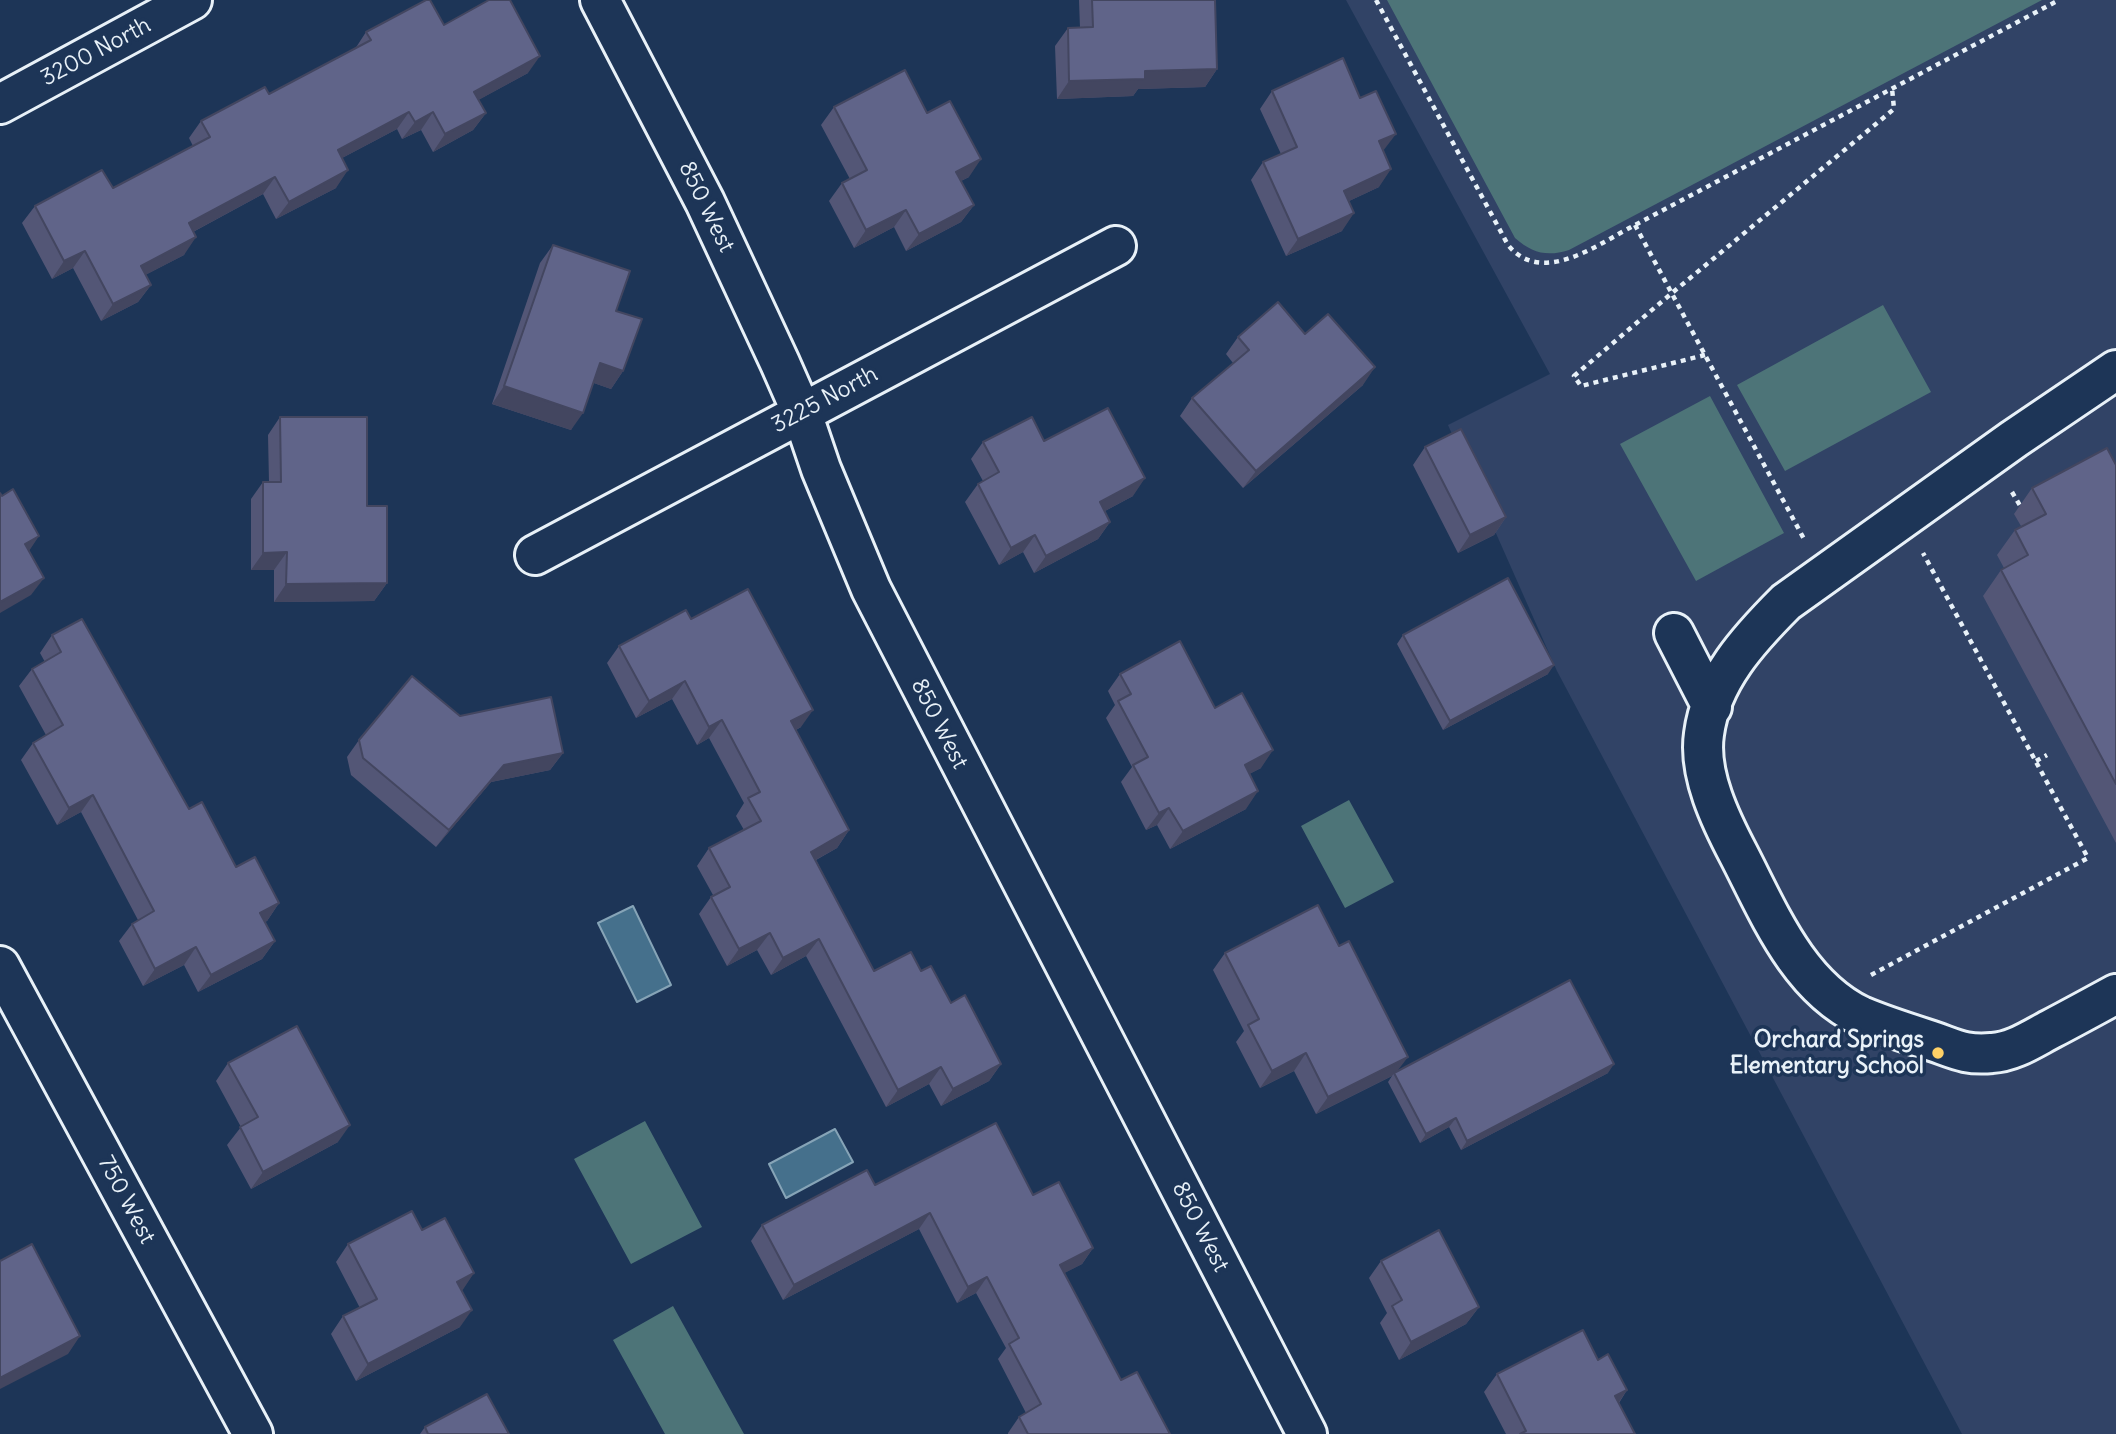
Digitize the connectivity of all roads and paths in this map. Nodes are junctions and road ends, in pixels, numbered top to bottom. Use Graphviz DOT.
graph roads {
  1 [pos="192,0"];
  2 [pos="600,0"];
  3 [pos="1376,0"];
  4 [pos="2059,0"];
  5 [pos="1892,88"];
  6 [pos="0,104"];
  7 [pos="1635,225"];
  8 [pos="1116,246"];
  9 [pos="1672,293"];
  10 [pos="1705,355"];
  11 [pos="2116,370"];
  12 [pos="802,413"];
  13 [pos="1918,543"];
  14 [pos="1808,544"];
  15 [pos="535,555"];
  16 [pos="1674,634"];
  17 [pos="1712,707"];
  18 [pos="2047,755"];
  19 [pos="2036,761"];
  20 [pos="0,966"];
  21 [pos="2116,974"];
  22 [pos="1871,975"];
  23 [pos="2116,994"];
  24 [pos="2019,1047"];
  25 [pos="253,1434"];
  26 [pos="1307,1434"];
  1 -- 6 [label="street, 3200 North"];
  2 -- 12 [label="street, 850 West"];
  3 -- 7 [label="path"];
  4 -- 5 [label="path"];
  5 -- 7 [label="path"];
  5 -- 9 [label="path"];
  7 -- 9 [label="path"];
  8 -- 12 [label="street, 3225 North"];
  9 -- 10 [label="path"];
  9 -- 10 [label="path"];
  10 -- 14 [label="path"];
  11 -- 17 [label="street"];
  12 -- 15 [label="street, 3225 North"];
  12 -- 26 [label="street, 850 West"];
  13 -- 19 [label="path"];
  16 -- 17 [label="street"];
  17 -- 24 [label="street"];
  18 -- 19 [label="path"];
  19 -- 22 [label="path"];
  20 -- 25 [label="street, 750 West"];
  21 -- 24 [label="street"];
  23 -- 24 [label="street"];
}
